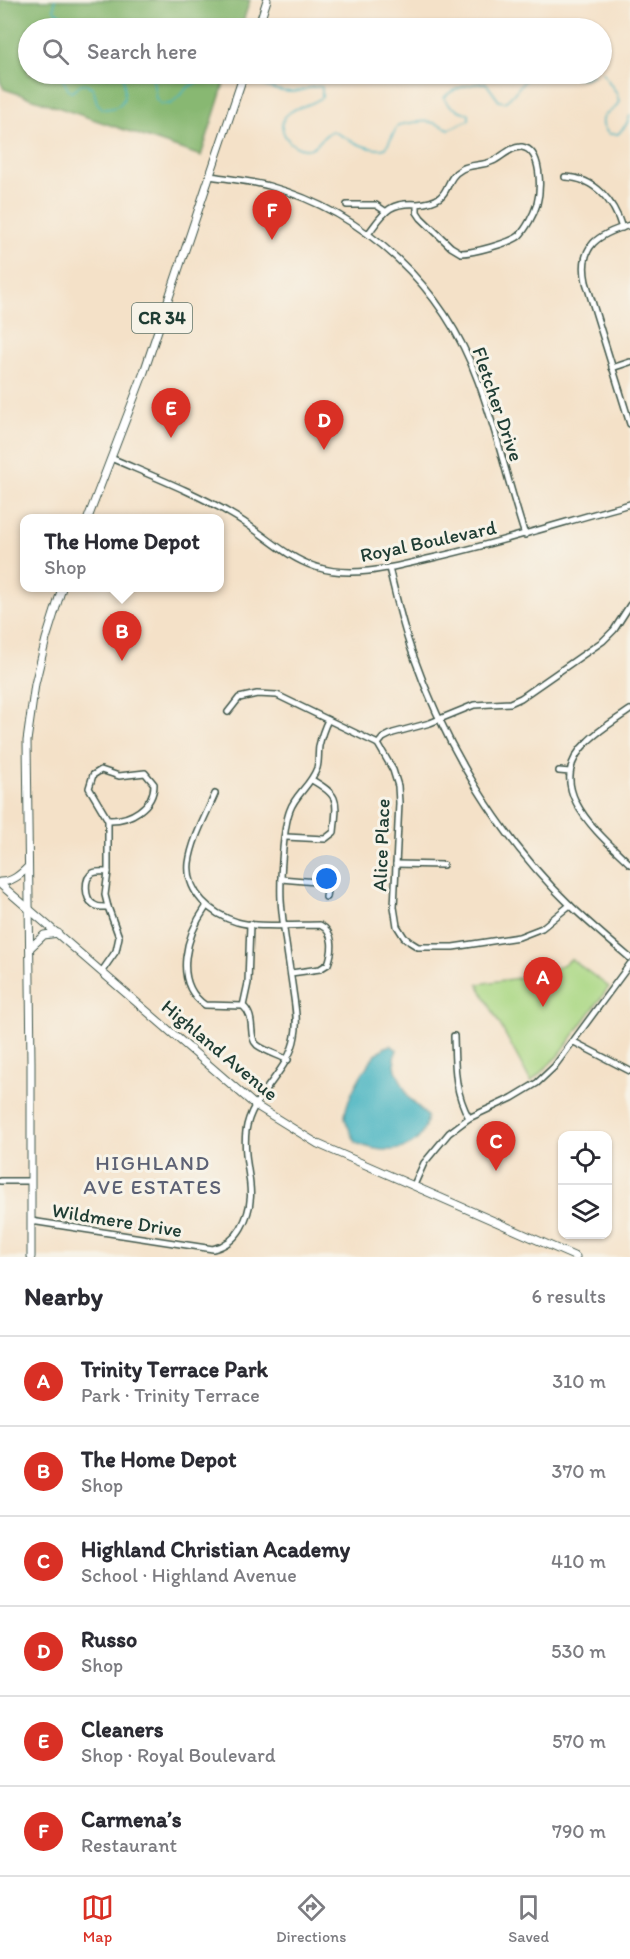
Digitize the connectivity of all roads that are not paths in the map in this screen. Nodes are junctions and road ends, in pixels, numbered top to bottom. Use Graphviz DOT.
graph roads {
  1 [pos="267,0"];
  2 [pos="261,18"];
  3 [pos="241,84"];
  4 [pos="210,176"];
  5 [pos="565,177"];
  6 [pos="417,204"];
  7 [pos="347,206"];
  8 [pos="385,211"];
  9 [pos="630,225"];
  10 [pos="622,228"];
  11 [pos="368,234"];
  12 [pos="630,362"];
  13 [pos="612,368"];
  14 [pos="630,424"];
  15 [pos="111,458"];
  16 [pos="630,504"];
  17 [pos="90,514"];
  18 [pos="525,534"];
  19 [pos="388,568"];
  20 [pos="61,592"];
  21 [pos="630,605"];
  22 [pos="630,710"];
  23 [pos="228,712"];
  24 [pos="440,719"];
  25 [pos="328,720"];
  26 [pos="378,744"];
  27 [pos="559,771"];
  28 [pos="570,772"];
  29 [pos="312,780"];
  30 [pos="215,794"];
  31 [pos="108,820"];
  32 [pos="286,837"];
  33 [pos="396,864"];
  34 [pos="630,864"];
  35 [pos="443,865"];
  36 [pos="28,867"];
  37 [pos="108,872"];
  38 [pos="281,879"];
  39 [pos="0,883"];
  40 [pos="326,897"];
  41 [pos="570,905"];
  42 [pos="108,907"];
  43 [pos="206,907"];
  44 [pos="29,908"];
  45 [pos="250,924"];
  46 [pos="284,924"];
  47 [pos="58,933"];
  48 [pos="30,948"];
  49 [pos="630,958"];
  50 [pos="630,964"];
  51 [pos="102,971"];
  52 [pos="291,973"];
  53 [pos="243,1006"];
  54 [pos="454,1036"];
  55 [pos="574,1042"];
  56 [pos="288,1060"];
  57 [pos="630,1071"];
  58 [pos="255,1104"];
  59 [pos="469,1118"];
  60 [pos="0,1181"];
  61 [pos="31,1181"];
  62 [pos="414,1185"];
  63 [pos="31,1221"];
  64 [pos="31,1257"];
  65 [pos="576,1257"];
  1 -- 2 [label="main road"];
  3 -- 4 [label="main road, CR 34"];
  4 -- 11 [label="street, Fletcher Drive"];
  4 -- 15 [label="main road, CR 34"];
  5 -- 10 [label="street"];
  6 -- 6 [label="street"];
  6 -- 8 [label="street"];
  7 -- 8 [label="street"];
  8 -- 11 [label="street"];
  9 -- 10 [label="street"];
  10 -- 13 [label="street"];
  11 -- 18 [label="street, Fletcher Drive"];
  12 -- 13 [label="street"];
  13 -- 14 [label="street"];
  15 -- 17 [label="main road, CR 34"];
  15 -- 19 [label="street, Royal Boulevard"];
  16 -- 18 [label="street, Royal Boulevard"];
  18 -- 19 [label="street, Royal Boulevard"];
  19 -- 24 [label="street"];
  20 -- 36 [label="main road"];
  21 -- 24 [label="street"];
  22 -- 28 [label="street"];
  23 -- 25 [label="street"];
  24 -- 26 [label="street"];
  24 -- 41 [label="street"];
  25 -- 26 [label="street"];
  25 -- 29 [label="street"];
  26 -- 33 [label="street, Alice Place"];
  27 -- 28 [label="street"];
  28 -- 34 [label="street"];
  29 -- 32 [label="street"];
  29 -- 32 [label="street"];
  30 -- 43 [label="street"];
  31 -- 31 [label="street"];
  31 -- 37 [label="street"];
  32 -- 38 [label="street"];
  33 -- 35 [label="street"];
  33 -- 41 [label="street, Alice Place"];
  36 -- 39 [label="main road"];
  36 -- 44 [label="main road"];
  37 -- 42 [label="street"];
  37 -- 42 [label="street"];
  38 -- 40 [label="street"];
  38 -- 46 [label="street"];
  39 -- 44 [label="main road, Highland Avenue"];
  41 -- 49 [label="street"];
  42 -- 51 [label="street"];
  43 -- 45 [label="street"];
  43 -- 53 [label="street"];
  44 -- 47 [label="main road, Highland Avenue"];
  44 -- 48 [label="main road"];
  45 -- 46 [label="street"];
  45 -- 53 [label="street"];
  46 -- 52 [label="street"];
  46 -- 52 [label="street"];
  47 -- 48 [label="main road"];
  47 -- 51 [label="main road, Highland Avenue"];
  48 -- 61 [label="main road"];
  50 -- 55 [label="street"];
  51 -- 58 [label="main road, Highland Avenue"];
  52 -- 56 [label="street"];
  53 -- 56 [label="street"];
  54 -- 59 [label="street"];
  55 -- 57 [label="street"];
  55 -- 59 [label="street"];
  56 -- 58 [label="street"];
  58 -- 62 [label="main road, Highland Avenue"];
  58 -- 63 [label="street, Wildmere Drive"];
  59 -- 62 [label="street"];
  60 -- 61 [label="street"];
  61 -- 63 [label="main road"];
  62 -- 65 [label="main road, Highland Avenue"];
  63 -- 64 [label="main road"];
}
